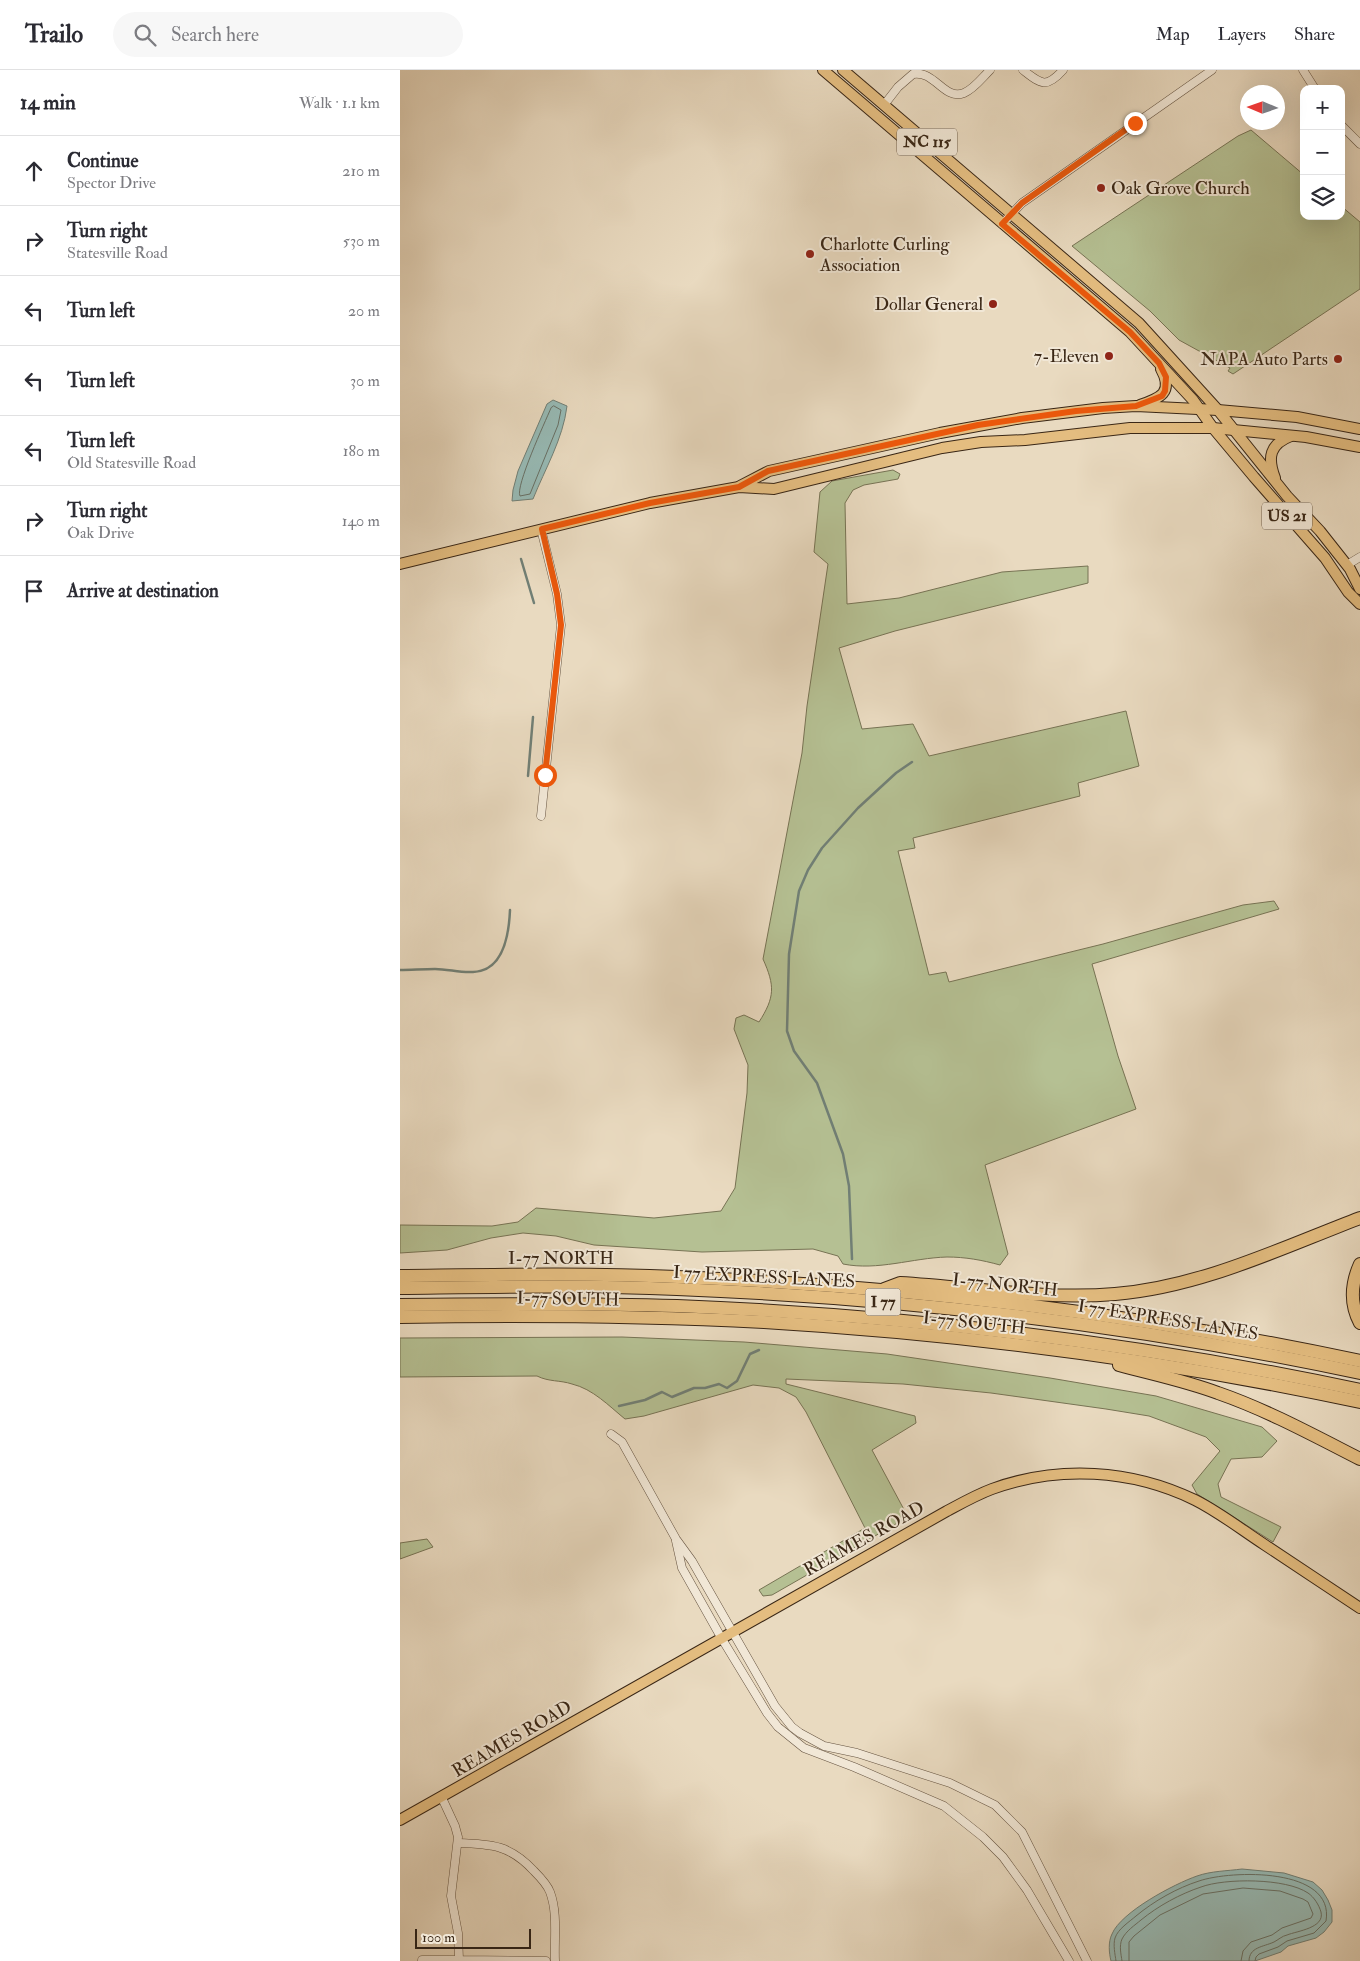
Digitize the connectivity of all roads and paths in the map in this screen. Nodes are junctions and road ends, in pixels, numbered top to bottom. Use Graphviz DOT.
graph roads {
  1 [pos="823,70"];
  2 [pos="843,70"];
  3 [pos="990,70"];
  4 [pos="1023,70"];
  5 [pos="1063,70"];
  6 [pos="1212,70"];
  7 [pos="1302,70"];
  8 [pos="1312,85"];
  9 [pos="884,105"];
  10 [pos="1345,129"];
  11 [pos="1360,144"];
  12 [pos="1012,213"];
  13 [pos="1002,224"];
  14 [pos="1159,363"];
  15 [pos="1136,406"];
  16 [pos="1201,409"];
  17 [pos="1218,410"];
  18 [pos="1213,428"];
  19 [pos="1233,429"];
  20 [pos="1360,429"];
  21 [pos="940,433"];
  22 [pos="1292,436"];
  23 [pos="1360,447"];
  24 [pos="942,448"];
  25 [pos="1279,486"];
  26 [pos="739,487"];
  27 [pos="542,529"];
  28 [pos="1360,557"];
  29 [pos="400,564"];
  30 [pos="1347,565"];
  31 [pos="1360,588"];
  32 [pos="1360,604"];
  33 [pos="541,816"];
  34 [pos="1360,1218"];
  35 [pos="1360,1264"];
  36 [pos="400,1276"];
  37 [pos="400,1288"];
  38 [pos="882,1290"];
  39 [pos="400,1305"];
  40 [pos="400,1317"];
  41 [pos="1360,1324"];
  42 [pos="1058,1350"];
  43 [pos="1360,1361"];
  44 [pos="1360,1373"];
  45 [pos="1360,1390"];
  46 [pos="1360,1402"];
  47 [pos="611,1434"];
  48 [pos="1360,1458"];
  49 [pos="676,1539"];
  50 [pos="1360,1608"];
  51 [pos="732,1632"];
  52 [pos="722,1639"];
  53 [pos="442,1798"];
  54 [pos="400,1820"];
  55 [pos="458,1843"];
  56 [pos="422,1960"];
  57 [pos="459,1960"];
  58 [pos="546,1961"];
  59 [pos="554,1961"];
  60 [pos="1069,1961"];
  61 [pos="1087,1961"];
  1 -- 13 [label="main road, NC 115"];
  2 -- 9 [label="main road, NC 115"];
  3 -- 9 [label="street"];
  4 -- 5 [label="street"];
  6 -- 12 [label="street"];
  7 -- 8 [label="street"];
  9 -- 12 [label="main road, NC 115"];
  10 -- 11 [label="street"];
  12 -- 13 [label="street"];
  12 -- 17 [label="main road, NC 115"];
  13 -- 14 [label="main road, NC 115"];
  14 -- 15 [label="main road"];
  14 -- 16 [label="main road, NC 115"];
  15 -- 16 [label="main road"];
  15 -- 21 [label="main road"];
  16 -- 17 [label="main road"];
  16 -- 18 [label="main road, NC 115"];
  17 -- 19 [label="main road, US 21"];
  17 -- 20 [label="main road"];
  18 -- 19 [label="main road"];
  18 -- 24 [label="main road"];
  18 -- 32 [label="main road, US 21"];
  19 -- 22 [label="main road"];
  19 -- 25 [label="main road, US 21"];
  21 -- 24 [label="main road"];
  21 -- 26 [label="main road"];
  22 -- 23 [label="main road"];
  22 -- 25 [label="main road"];
  24 -- 26 [label="main road"];
  25 -- 30 [label="main road, US 21"];
  26 -- 27 [label="main road"];
  27 -- 29 [label="main road"];
  27 -- 33 [label="street"];
  28 -- 30 [label="street"];
  30 -- 31 [label="main road, US 21"];
  34 -- 38 [label="highway"];
  35 -- 41 [label="highway"];
  36 -- 38 [label="highway, I-77 NORTH / I 77"];
  37 -- 44 [label="highway, I 77 EXPRESS LANES / I 77"];
  38 -- 43 [label="highway, I-77 NORTH / I 77"];
  39 -- 45 [label="highway, I 77 EXPRESS LANES / I 77"];
  40 -- 42 [label="highway, I-77 SOUTH / I 77"];
  42 -- 46 [label="highway, I-77 SOUTH / I 77"];
  42 -- 48 [label="highway"];
  47 -- 49 [label="street"];
  49 -- 51 [label="street"];
  49 -- 52 [label="street"];
  50 -- 51 [label="main road, REAMES ROAD"];
  51 -- 52 [label="main road, REAMES ROAD"];
  51 -- 61 [label="street"];
  52 -- 53 [label="main road, REAMES ROAD"];
  52 -- 60 [label="street"];
  53 -- 54 [label="main road, REAMES ROAD"];
  53 -- 55 [label="street"];
  55 -- 57 [label="street"];
  55 -- 59 [label="street"];
  56 -- 57 [label="street"];
  57 -- 58 [label="street"];
}
